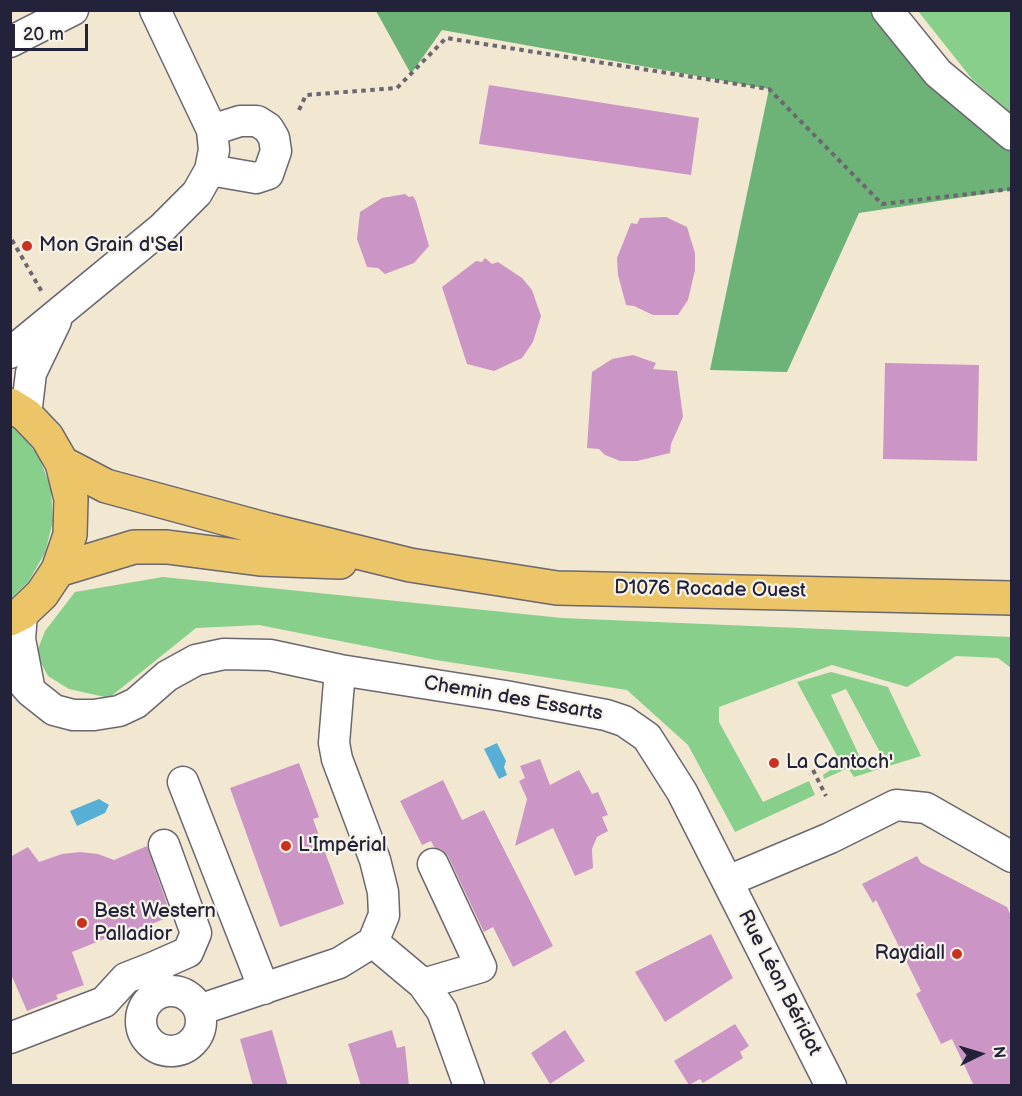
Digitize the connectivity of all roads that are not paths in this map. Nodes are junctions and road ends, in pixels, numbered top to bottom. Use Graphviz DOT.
graph roads {
  1 [pos="73,10"];
  2 [pos="155,10"];
  3 [pos="887,10"];
  4 [pos="10,42"];
  5 [pos="212,130"];
  6 [pos="1011,135"];
  7 [pos="210,170"];
  8 [pos="51,305"];
  9 [pos="10,353"];
  10 [pos="18,410"];
  11 [pos="62,463"];
  12 [pos="410,565"];
  13 [pos="57,570"];
  14 [pos="1011,598"];
  15 [pos="16,616"];
  16 [pos="10,668"];
  17 [pos="340,670"];
  18 [pos="30,691"];
  19 [pos="183,782"];
  20 [pos="164,845"];
  21 [pos="1011,857"];
  22 [pos="433,864"];
  23 [pos="728,881"];
  24 [pos="373,942"];
  25 [pos="158,979"];
  26 [pos="423,984"];
  27 [pos="264,989"];
  28 [pos="199,1010"];
  29 [pos="10,1038"];
  30 [pos="469,1086"];
  31 [pos="831,1086"];
  1 -- 4 [label="street"];
  2 -- 5 [label="street"];
  3 -- 6 [label="street"];
  5 -- 7 [label="street"];
  5 -- 7 [label="street"];
  7 -- 8 [label="street"];
  8 -- 9 [label="street"];
  8 -- 10 [label="street"];
  10 -- 11 [label="main road"];
  11 -- 12 [label="main road"];
  11 -- 13 [label="main road"];
  12 -- 13 [label="main road"];
  12 -- 14 [label="main road, D1076 Rocade Ouest"];
  13 -- 15 [label="main road"];
  15 -- 18 [label="street"];
  16 -- 18 [label="street, Chemin des Essarts"];
  17 -- 18 [label="street, Chemin des Essarts"];
  17 -- 23 [label="street, Chemin des Essarts"];
  17 -- 24 [label="street"];
  19 -- 27 [label="street"];
  20 -- 25 [label="street"];
  21 -- 23 [label="street"];
  22 -- 26 [label="street"];
  23 -- 31 [label="street, Rue Léon Béridot"];
  24 -- 26 [label="street"];
  24 -- 27 [label="street"];
  25 -- 28 [label="street"];
  25 -- 28 [label="street"];
  25 -- 29 [label="street"];
  26 -- 30 [label="street"];
  27 -- 28 [label="street"];
}
